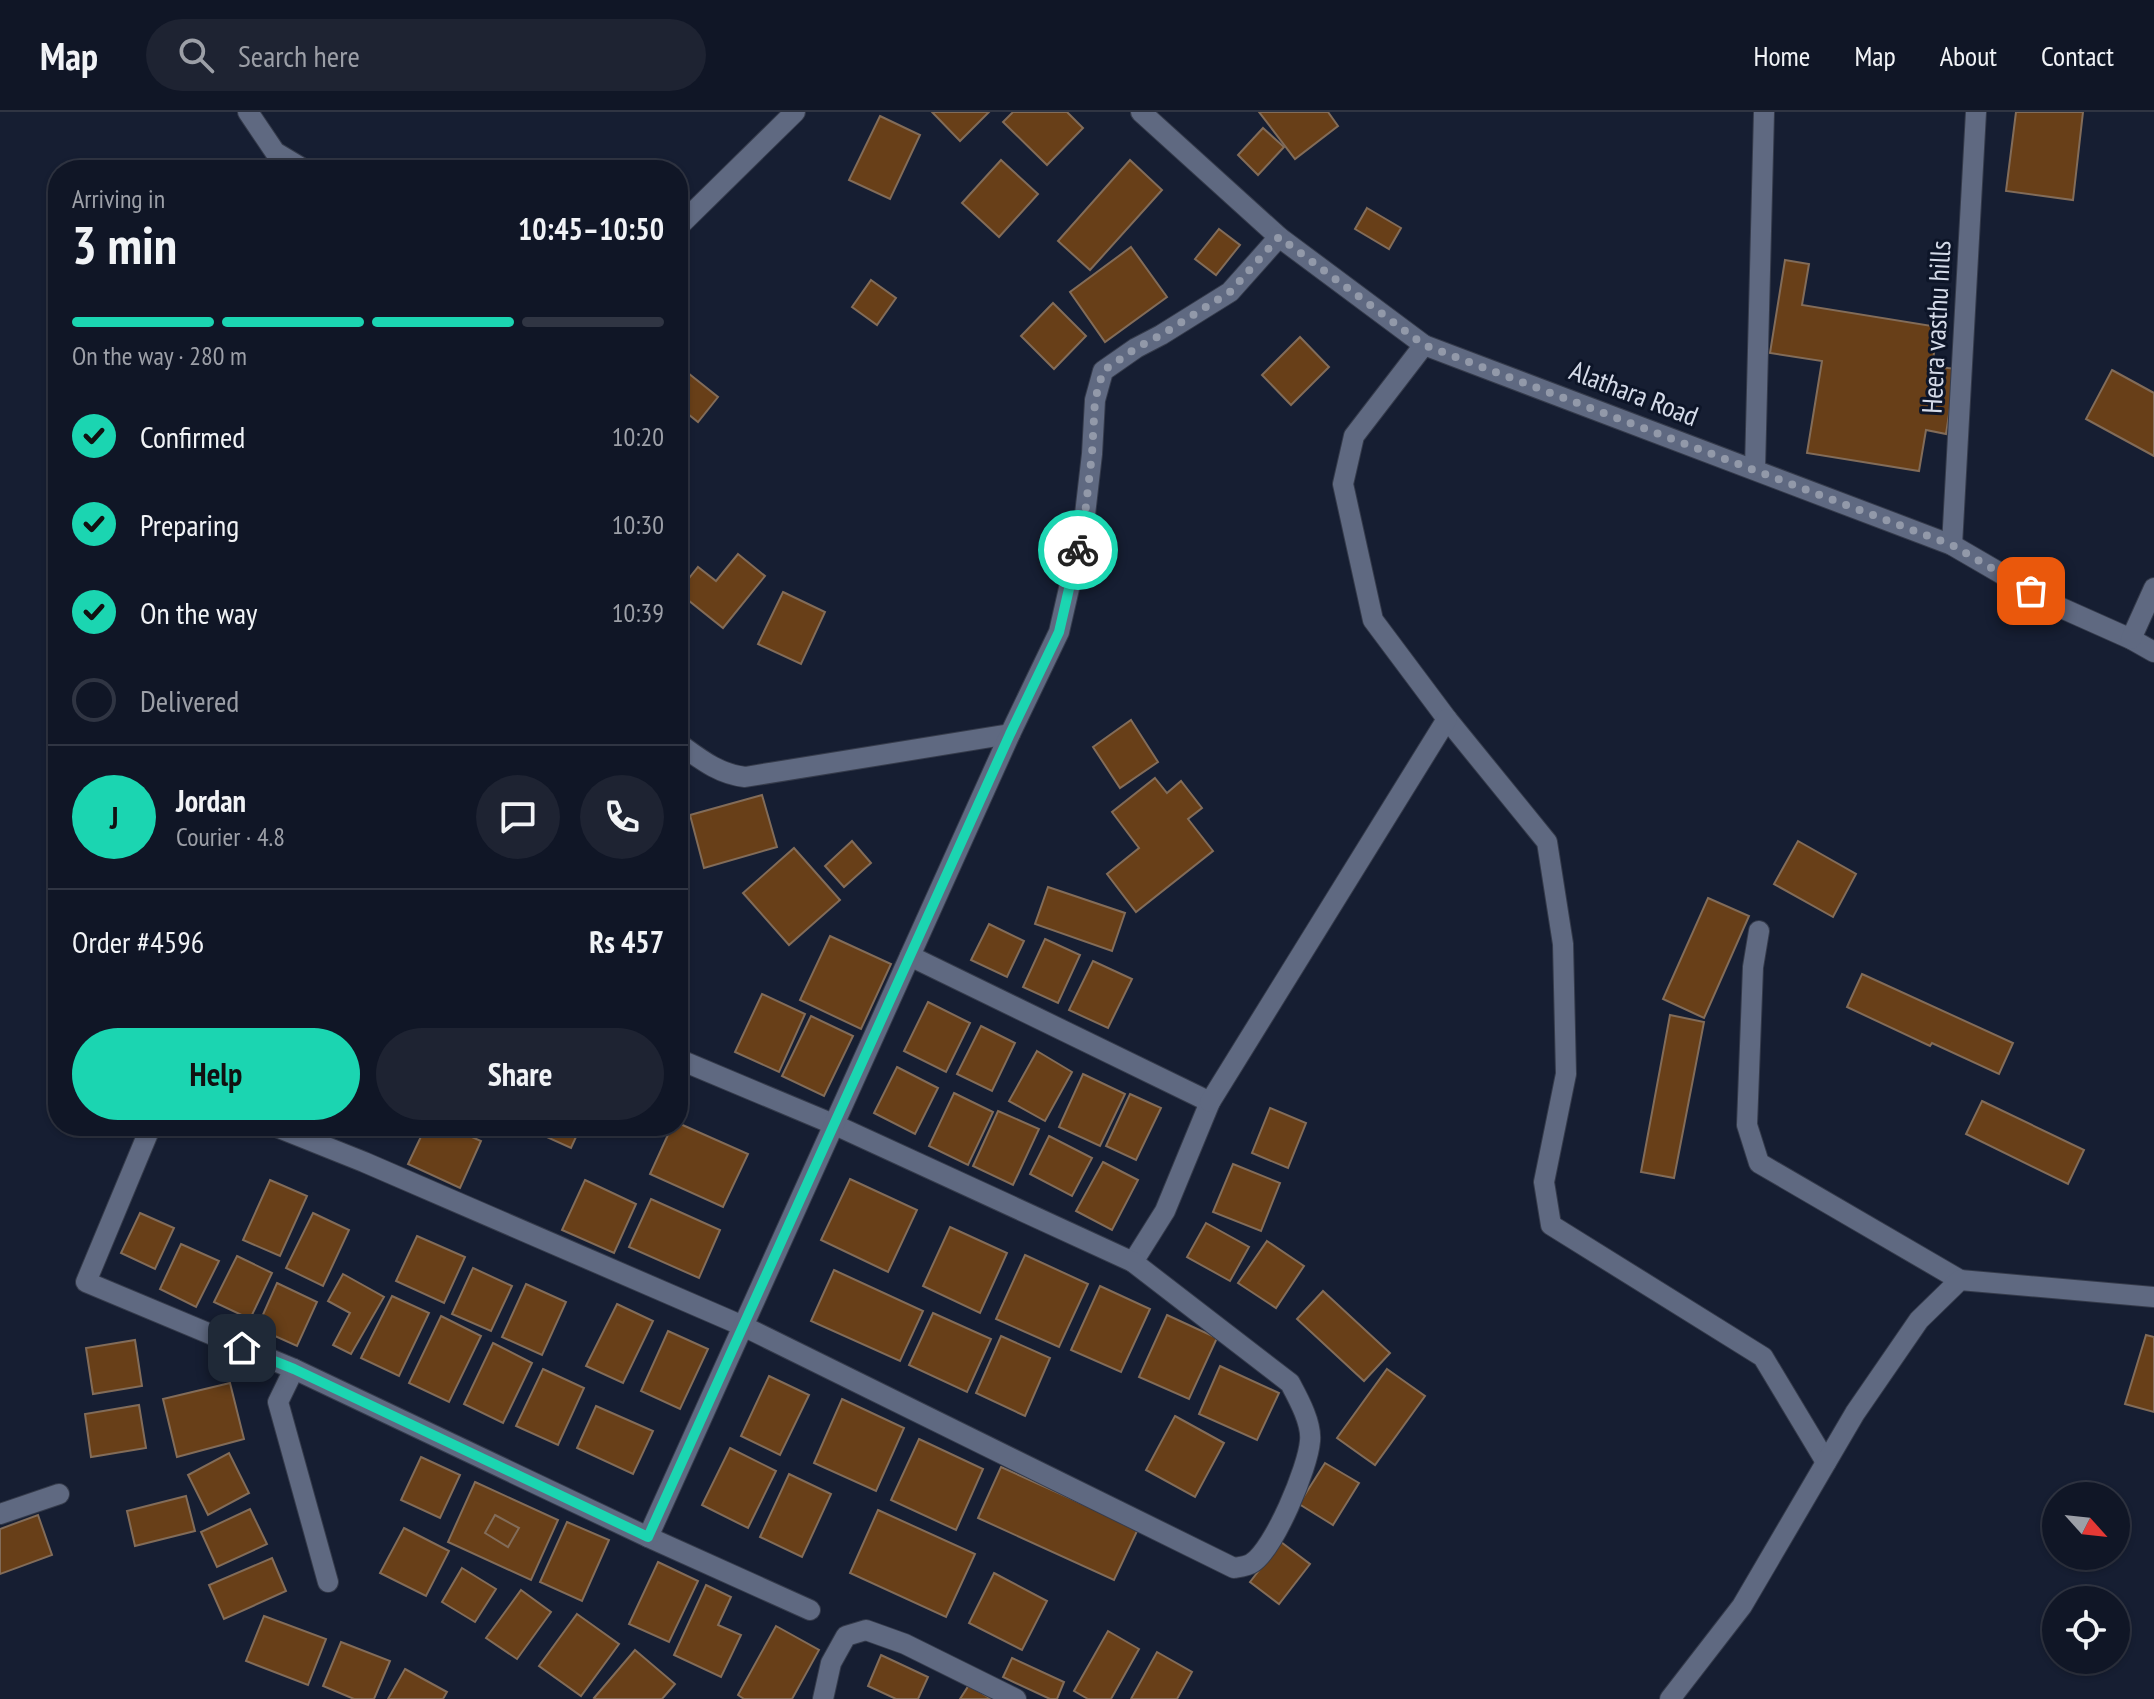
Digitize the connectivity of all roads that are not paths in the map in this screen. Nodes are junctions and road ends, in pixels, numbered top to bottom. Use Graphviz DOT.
graph roads {
  1 [pos="248,112"];
  2 [pos="795,112"];
  3 [pos="1141,112"];
  4 [pos="1764,112"];
  5 [pos="1976,112"];
  6 [pos="288,160"];
  7 [pos="688,217"];
  8 [pos="1279,237"];
  9 [pos="1424,345"];
  10 [pos="1755,469"];
  11 [pos="1952,545"];
  12 [pos="2154,588"];
  13 [pos="2131,639"];
  14 [pos="2154,652"];
  15 [pos="1447,719"];
  16 [pos="1010,734"];
  17 [pos="688,750"];
  18 [pos="1759,931"];
  19 [pos="910,956"];
  20 [pos="688,1063"];
  21 [pos="1210,1102"];
  22 [pos="833,1124"];
  23 [pos="147,1136"];
  24 [pos="299,1136"];
  25 [pos="1133,1262"];
  26 [pos="1960,1280"];
  27 [pos="2154,1297"];
  28 [pos="743,1326"];
  29 [pos="294,1369"];
  30 [pos="1826,1462"];
  31 [pos="59,1494"];
  32 [pos="0,1514"];
  33 [pos="648,1537"];
  34 [pos="328,1582"];
  35 [pos="810,1610"];
  36 [pos="823,1699"];
  37 [pos="1016,1699"];
  38 [pos="1670,1699"];
  1 -- 6 [label="street"];
  2 -- 7 [label="street"];
  3 -- 8 [label="street, Alathara Road"];
  4 -- 10 [label="street"];
  5 -- 11 [label="street, Heera vasthu hills"];
  8 -- 9 [label="street, Alathara Road"];
  8 -- 16 [label="street"];
  9 -- 10 [label="street, Alathara Road"];
  9 -- 15 [label="street"];
  10 -- 11 [label="street, Alathara Road"];
  11 -- 13 [label="street, Alathara Road"];
  12 -- 13 [label="street"];
  13 -- 14 [label="street, Alathara Road"];
  15 -- 21 [label="street"];
  15 -- 30 [label="street"];
  16 -- 17 [label="street"];
  16 -- 19 [label="street"];
  18 -- 26 [label="street"];
  19 -- 21 [label="street"];
  19 -- 22 [label="street"];
  20 -- 22 [label="street"];
  21 -- 25 [label="street"];
  22 -- 25 [label="street"];
  22 -- 28 [label="street"];
  23 -- 29 [label="street"];
  24 -- 28 [label="street"];
  25 -- 28 [label="street"];
  26 -- 27 [label="street"];
  26 -- 30 [label="street"];
  28 -- 33 [label="street"];
  29 -- 33 [label="street"];
  29 -- 34 [label="street"];
  30 -- 38 [label="street"];
  31 -- 32 [label="street"];
  33 -- 35 [label="street"];
  36 -- 37 [label="street"];
}
